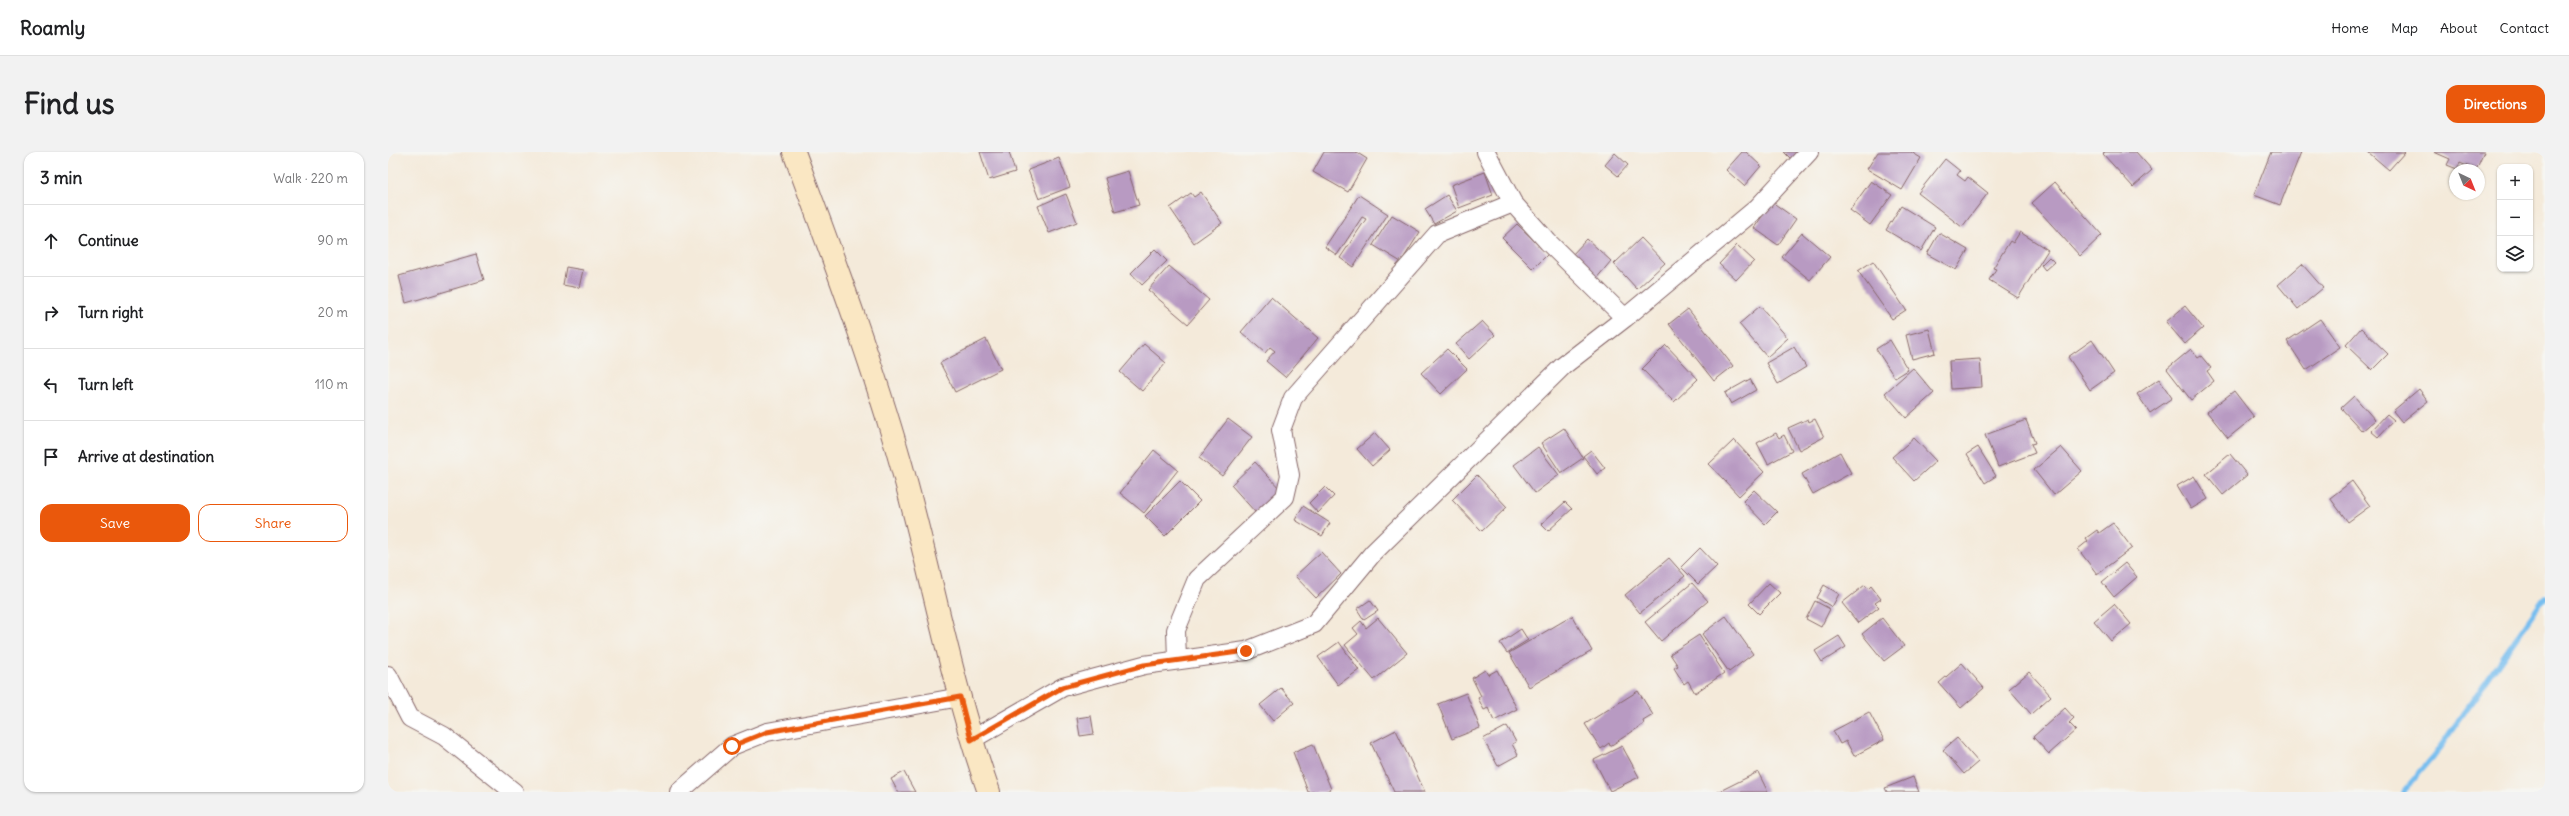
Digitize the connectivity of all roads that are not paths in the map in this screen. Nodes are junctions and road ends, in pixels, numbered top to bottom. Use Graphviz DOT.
graph roads {
  1 [pos="794,152"];
  2 [pos="1486,152"];
  3 [pos="1809,152"];
  4 [pos="1513,203"];
  5 [pos="1625,318"];
  6 [pos="1177,660"];
  7 [pos="388,675"];
  8 [pos="960,697"];
  9 [pos="971,740"];
  10 [pos="514,792"];
  11 [pos="678,792"];
  12 [pos="989,792"];
  1 -- 8 [label="main road"];
  2 -- 4 [label="street"];
  3 -- 5 [label="street"];
  4 -- 5 [label="street"];
  4 -- 6 [label="street"];
  5 -- 6 [label="street"];
  6 -- 9 [label="street"];
  7 -- 10 [label="street"];
  8 -- 9 [label="main road"];
  8 -- 11 [label="street"];
  9 -- 12 [label="main road"];
}
